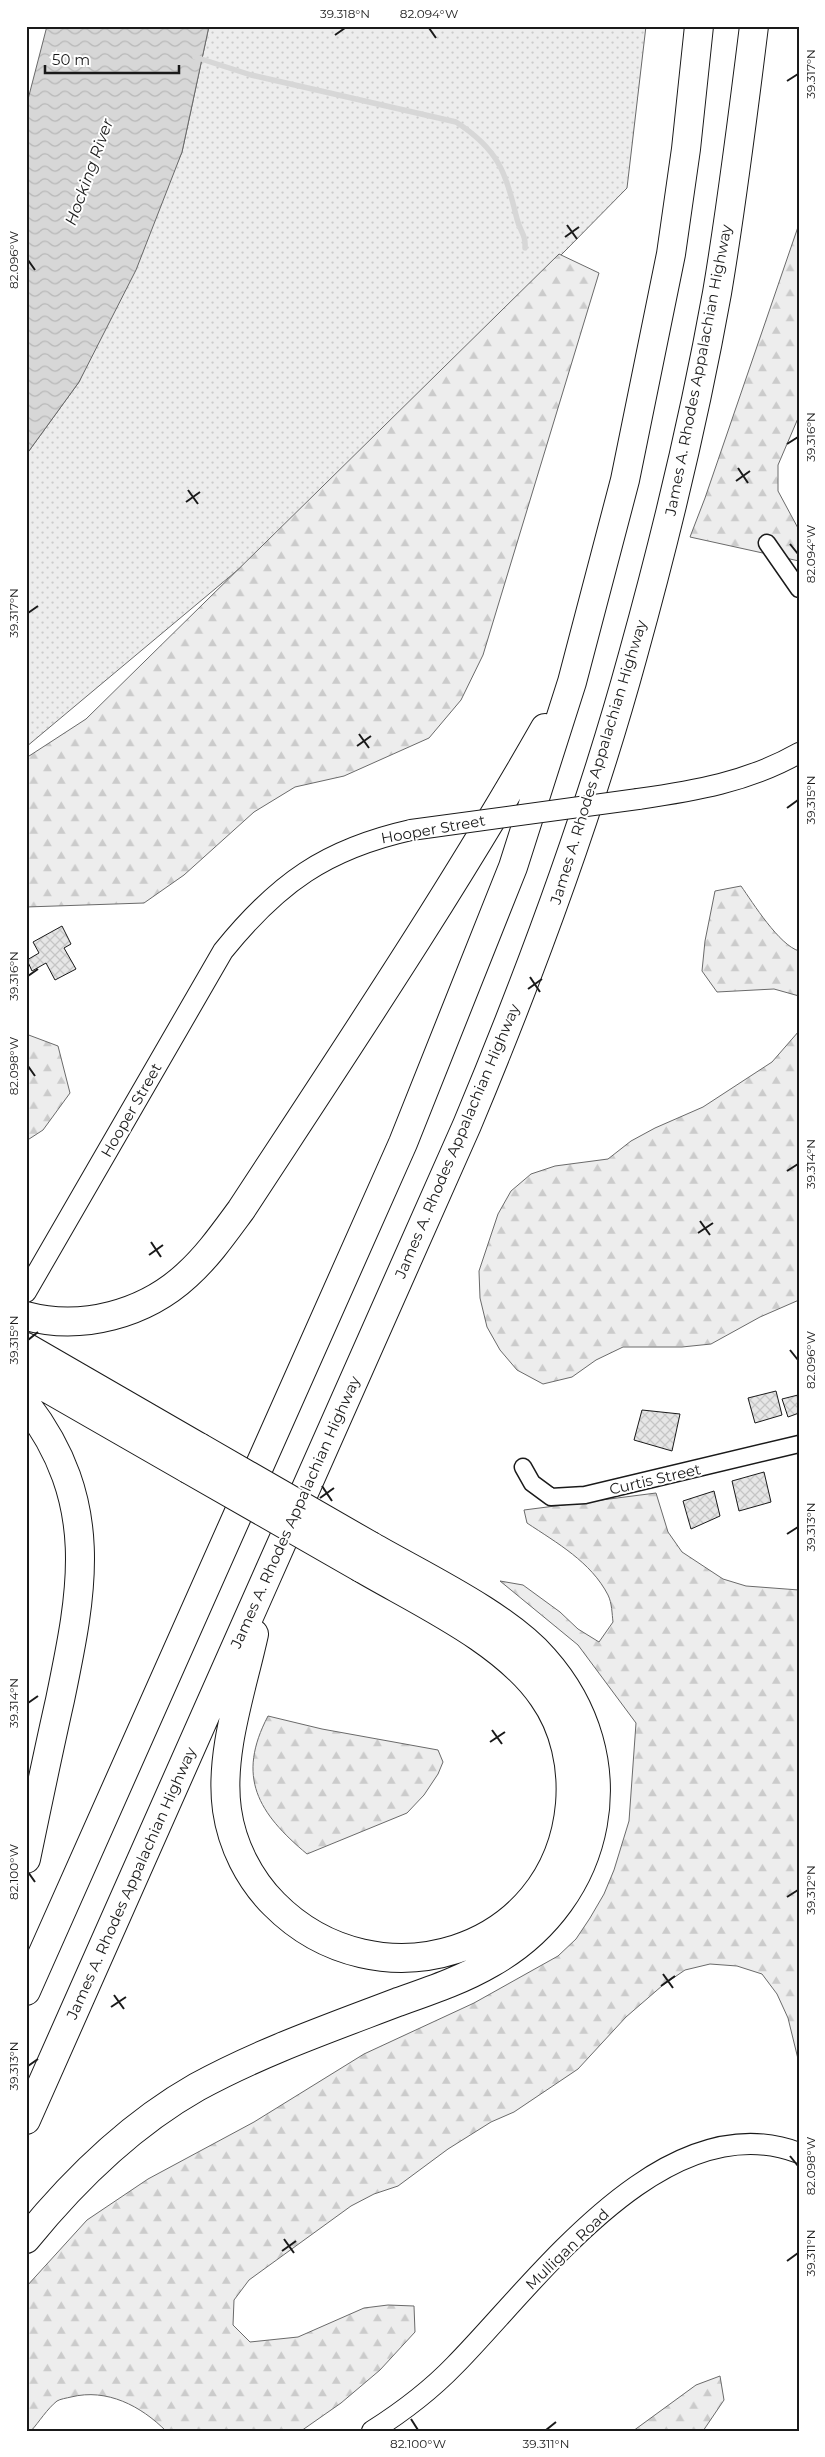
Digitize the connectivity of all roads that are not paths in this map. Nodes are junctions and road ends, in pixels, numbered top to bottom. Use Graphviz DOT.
graph roads {
  1 [pos="699,26"];
  2 [pos="754,26"];
  3 [pos="767,544"];
  4 [pos="799,589"];
  5 [pos="572,682"];
  6 [pos="799,754"];
  7 [pos="26,1292"];
  8 [pos="26,1316"];
  9 [pos="26,1347"];
  10 [pos="26,1376"];
  11 [pos="26,1404"];
  12 [pos="799,1444"];
  13 [pos="194,1458"];
  14 [pos="523,1467"];
  15 [pos="366,1557"];
  16 [pos="267,1574"];
  17 [pos="26,1859"];
  18 [pos="26,1991"];
  19 [pos="26,2120"];
  20 [pos="799,2153"];
  21 [pos="26,2239"];
  22 [pos="372,2431"];
  1 -- 5 [label="highway"];
  2 -- 16 [label="highway, James A. Rhodes Appalachian Highway"];
  3 -- 4 [label="street"];
  5 -- 8 [label="highway"];
  5 -- 18 [label="highway"];
  6 -- 7 [label="street, Hooper Street, bridge"];
  9 -- 13 [label="highway"];
  10 -- 13 [label="highway"];
  11 -- 17 [label="highway"];
  12 -- 14 [label="street, Curtis Street"];
  13 -- 15 [label="highway, bridge"];
  15 -- 16 [label="highway"];
  15 -- 21 [label="highway"];
  16 -- 19 [label="highway, James A. Rhodes Appalachian Highway"];
  20 -- 22 [label="street, Mulligan Road"];
}
